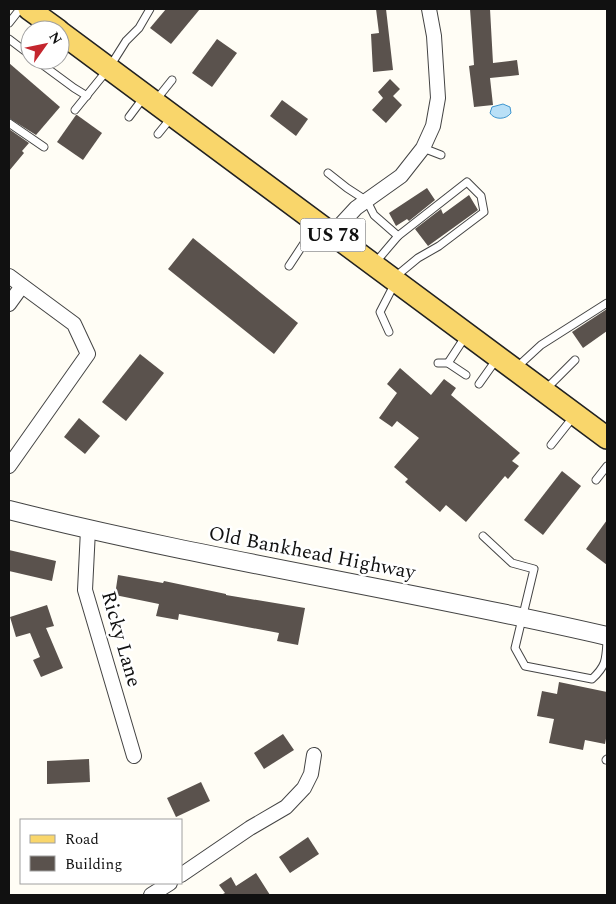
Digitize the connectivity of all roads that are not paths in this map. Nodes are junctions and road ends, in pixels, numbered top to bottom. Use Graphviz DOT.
graph roads {
  1 [pos="29,9"];
  2 [pos="150,9"];
  3 [pos="430,9"];
  4 [pos="44,20"];
  5 [pos="9,23"];
  6 [pos="9,39"];
  7 [pos="70,39"];
  8 [pos="20,47"];
  9 [pos="109,68"];
  10 [pos="50,70"];
  11 [pos="172,80"];
  12 [pos="87,96"];
  13 [pos="150,98"];
  14 [pos="75,110"];
  15 [pos="129,116"];
  16 [pos="173,116"];
  17 [pos="9,122"];
  18 [pos="158,134"];
  19 [pos="44,147"];
  20 [pos="423,148"];
  21 [pos="441,155"];
  22 [pos="328,173"];
  23 [pos="367,201"];
  24 [pos="325,229"];
  25 [pos="398,236"];
  26 [pos="373,264"];
  27 [pos="289,266"];
  28 [pos="9,276"];
  29 [pos="394,280"];
  30 [pos="22,286"];
  31 [pos="607,303"];
  32 [pos="9,304"];
  33 [pos="389,332"];
  34 [pos="467,334"];
  35 [pos="498,356"];
  36 [pos="575,360"];
  37 [pos="438,363"];
  38 [pos="448,363"];
  39 [pos="515,369"];
  40 [pos="466,375"];
  41 [pos="479,384"];
  42 [pos="544,391"];
  43 [pos="575,414"];
  44 [pos="607,438"];
  45 [pos="551,445"];
  46 [pos="9,466"];
  47 [pos="607,466"];
  48 [pos="596,480"];
  49 [pos="9,510"];
  50 [pos="88,530"];
  51 [pos="483,536"];
  52 [pos="523,617"];
  53 [pos="607,636"];
  54 [pos="607,641"];
  55 [pos="605,671"];
  56 [pos="314,755"];
  57 [pos="134,756"];
  58 [pos="182,874"];
  59 [pos="168,884"];
  60 [pos="151,895"];
  1 -- 4 [label="main road, US 78"];
  1 -- 5 [label="lane"];
  2 -- 9 [label="lane"];
  3 -- 20 [label="street"];
  6 -- 8 [label="lane"];
  7 -- 9 [label="main road, US 78"];
  9 -- 12 [label="lane"];
  9 -- 13 [label="main road, US 78"];
  10 -- 12 [label="lane"];
  11 -- 13 [label="lane"];
  12 -- 14 [label="lane"];
  13 -- 15 [label="lane"];
  13 -- 16 [label="main road, US 78"];
  16 -- 18 [label="lane"];
  16 -- 24 [label="main road, US 78"];
  17 -- 19 [label="lane"];
  20 -- 21 [label="lane"];
  20 -- 23 [label="street"];
  22 -- 23 [label="lane"];
  23 -- 24 [label="street"];
  23 -- 25 [label="lane"];
  24 -- 26 [label="main road, US 78"];
  24 -- 27 [label="lane"];
  25 -- 26 [label="lane"];
  25 -- 29 [label="lane"];
  26 -- 29 [label="main road, US 78"];
  28 -- 30 [label="street"];
  29 -- 33 [label="lane"];
  29 -- 34 [label="main road, US 78"];
  30 -- 32 [label="street"];
  30 -- 46 [label="street"];
  31 -- 39 [label="lane"];
  34 -- 35 [label="main road, US 78"];
  34 -- 38 [label="lane"];
  35 -- 39 [label="main road, US 78"];
  35 -- 41 [label="lane"];
  36 -- 42 [label="lane"];
  37 -- 38 [label="lane"];
  38 -- 40 [label="lane"];
  39 -- 42 [label="main road, US 78"];
  42 -- 43 [label="main road, US 78"];
  43 -- 44 [label="main road, US 78"];
  43 -- 45 [label="lane"];
  47 -- 48 [label="lane"];
  49 -- 50 [label="street, Old Bankhead Highway"];
  50 -- 52 [label="street, Old Bankhead Highway"];
  50 -- 57 [label="street, Ricky Lane"];
  51 -- 52 [label="lane"];
  52 -- 53 [label="street, Old Bankhead Highway"];
  52 -- 55 [label="lane"];
  54 -- 55 [label="lane"];
  56 -- 58 [label="street"];
  59 -- 60 [label="street"];
}
